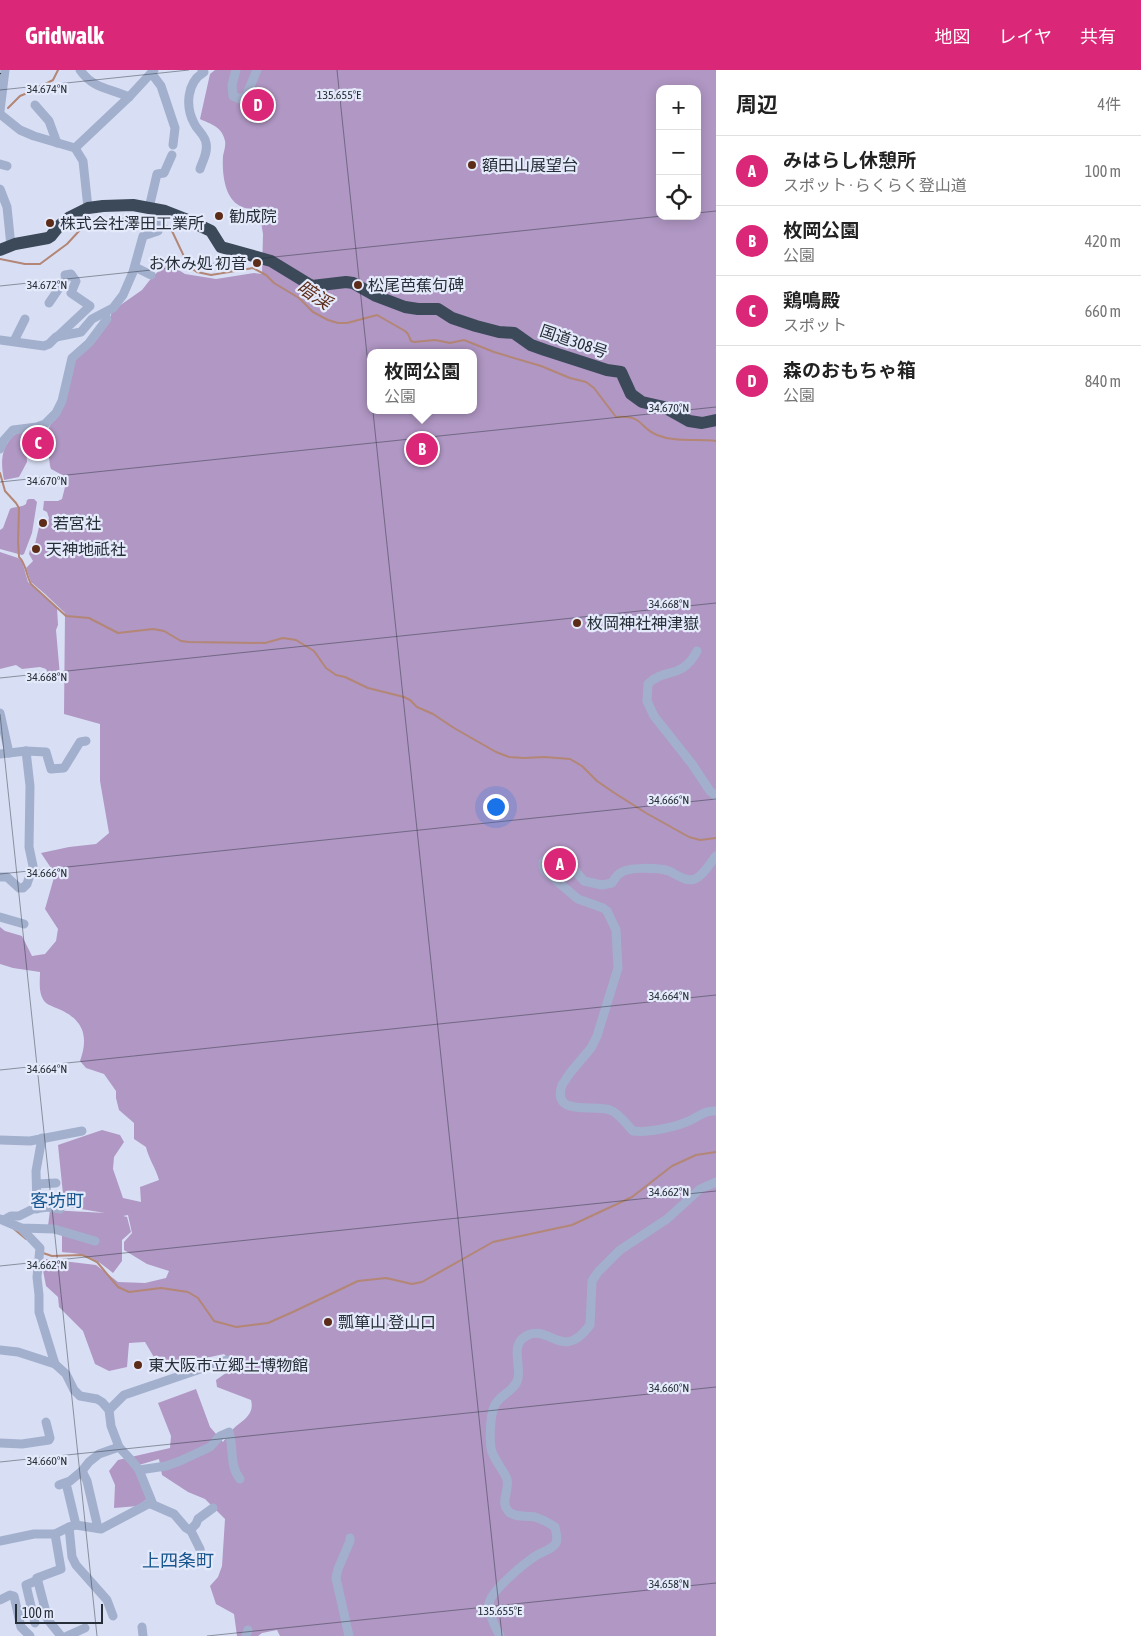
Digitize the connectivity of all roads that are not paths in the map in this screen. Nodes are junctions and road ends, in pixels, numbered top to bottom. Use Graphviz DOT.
graph roads {
  1 [pos="5,70"];
  2 [pos="80,70"];
  3 [pos="202,70"];
  4 [pos="236,70"];
  5 [pos="258,70"];
  6 [pos="153,72"];
  7 [pos="129,98"];
  8 [pos="35,105"];
  9 [pos="0,112"];
  10 [pos="57,143"];
  11 [pos="173,145"];
  12 [pos="75,148"];
  13 [pos="172,156"];
  14 [pos="200,169"];
  15 [pos="0,189"];
  16 [pos="88,208"];
  17 [pos="149,208"];
  18 [pos="161,217"];
  19 [pos="6,248"];
  20 [pos="135,266"];
  21 [pos="151,275"];
  22 [pos="49,303"];
  23 [pos="104,313"];
  24 [pos="25,319"];
  25 [pos="56,337"];
  26 [pos="0,340"];
  27 [pos="14,341"];
  28 [pos="716,420"];
  29 [pos="0,450"];
  30 [pos="697,651"];
  31 [pos="0,713"];
  32 [pos="86,740"];
  33 [pos="26,751"];
  34 [pos="5,753"];
  35 [pos="716,796"];
  36 [pos="716,856"];
  37 [pos="0,876"];
  38 [pos="0,918"];
  39 [pos="24,924"];
  40 [pos="716,1111"];
  41 [pos="82,1131"];
  42 [pos="42,1138"];
  43 [pos="0,1140"];
  44 [pos="715,1182"];
  45 [pos="56,1183"];
  46 [pos="37,1184"];
  47 [pos="37,1209"];
  48 [pos="60,1209"];
  49 [pos="2,1219"];
  50 [pos="21,1228"];
  51 [pos="95,1241"];
  52 [pos="0,1350"];
  53 [pos="227,1360"];
  54 [pos="55,1364"];
  55 [pos="109,1410"];
  56 [pos="46,1422"];
  57 [pos="0,1443"];
  58 [pos="119,1447"];
  59 [pos="139,1470"];
  60 [pos="82,1471"];
  61 [pos="240,1479"];
  62 [pos="150,1504"];
  63 [pos="213,1508"];
  64 [pos="72,1526"];
  65 [pos="98,1528"];
  66 [pos="190,1530"];
  67 [pos="55,1534"];
  68 [pos="350,1538"];
  69 [pos="0,1541"];
  70 [pos="202,1559"];
  71 [pos="38,1580"];
  72 [pos="0,1600"];
  73 [pos="113,1616"];
  74 [pos="35,1623"];
  75 [pos="85,1628"];
  76 [pos="30,1636"];
  77 [pos="61,1636"];
  78 [pos="67,1636"];
  79 [pos="349,1636"];
  80 [pos="500,1636"];
  1 -- 9 [label="street"];
  2 -- 7 [label="street"];
  3 -- 14 [label="street"];
  4 -- 5 [label="street"];
  6 -- 7 [label="street"];
  6 -- 11 [label="street"];
  7 -- 12 [label="street"];
  8 -- 10 [label="street"];
  9 -- 10 [label="street"];
  10 -- 12 [label="street"];
  12 -- 16 [label="street"];
  13 -- 17 [label="street"];
  15 -- 19 [label="street"];
  16 -- 17 [label="highway, 国道308号"];
  16 -- 19 [label="highway, 国道308号"];
  17 -- 18 [label="highway, 国道308号"];
  18 -- 20 [label="street"];
  18 -- 28 [label="highway, 国道308号"];
  20 -- 21 [label="street"];
  20 -- 23 [label="street"];
  22 -- 25 [label="street"];
  23 -- 25 [label="street"];
  23 -- 29 [label="street"];
  24 -- 27 [label="street"];
  25 -- 27 [label="street"];
  26 -- 27 [label="street"];
  30 -- 35 [label="street"];
  31 -- 34 [label="street"];
  32 -- 33 [label="street"];
  33 -- 34 [label="street"];
  33 -- 37 [label="street"];
  36 -- 40 [label="street"];
  38 -- 39 [label="street"];
  41 -- 42 [label="street"];
  42 -- 43 [label="street"];
  42 -- 46 [label="street"];
  44 -- 80 [label="street"];
  45 -- 46 [label="street"];
  46 -- 47 [label="street"];
  47 -- 48 [label="street"];
  47 -- 49 [label="street"];
  49 -- 50 [label="street"];
  50 -- 51 [label="street"];
  50 -- 54 [label="street"];
  52 -- 54 [label="street"];
  53 -- 55 [label="street"];
  54 -- 55 [label="street"];
  55 -- 58 [label="street"];
  56 -- 57 [label="street"];
  58 -- 59 [label="street"];
  58 -- 60 [label="street"];
  59 -- 61 [label="street"];
  59 -- 62 [label="street"];
  60 -- 64 [label="street"];
  60 -- 65 [label="street"];
  62 -- 65 [label="street"];
  62 -- 66 [label="street"];
  63 -- 66 [label="street"];
  64 -- 65 [label="street"];
  64 -- 67 [label="street"];
  64 -- 73 [label="street"];
  66 -- 70 [label="street"];
  67 -- 69 [label="street"];
  67 -- 71 [label="street"];
  68 -- 79 [label="street"];
  71 -- 74 [label="street"];
  71 -- 77 [label="street"];
  72 -- 76 [label="street"];
  75 -- 78 [label="street"];
}
